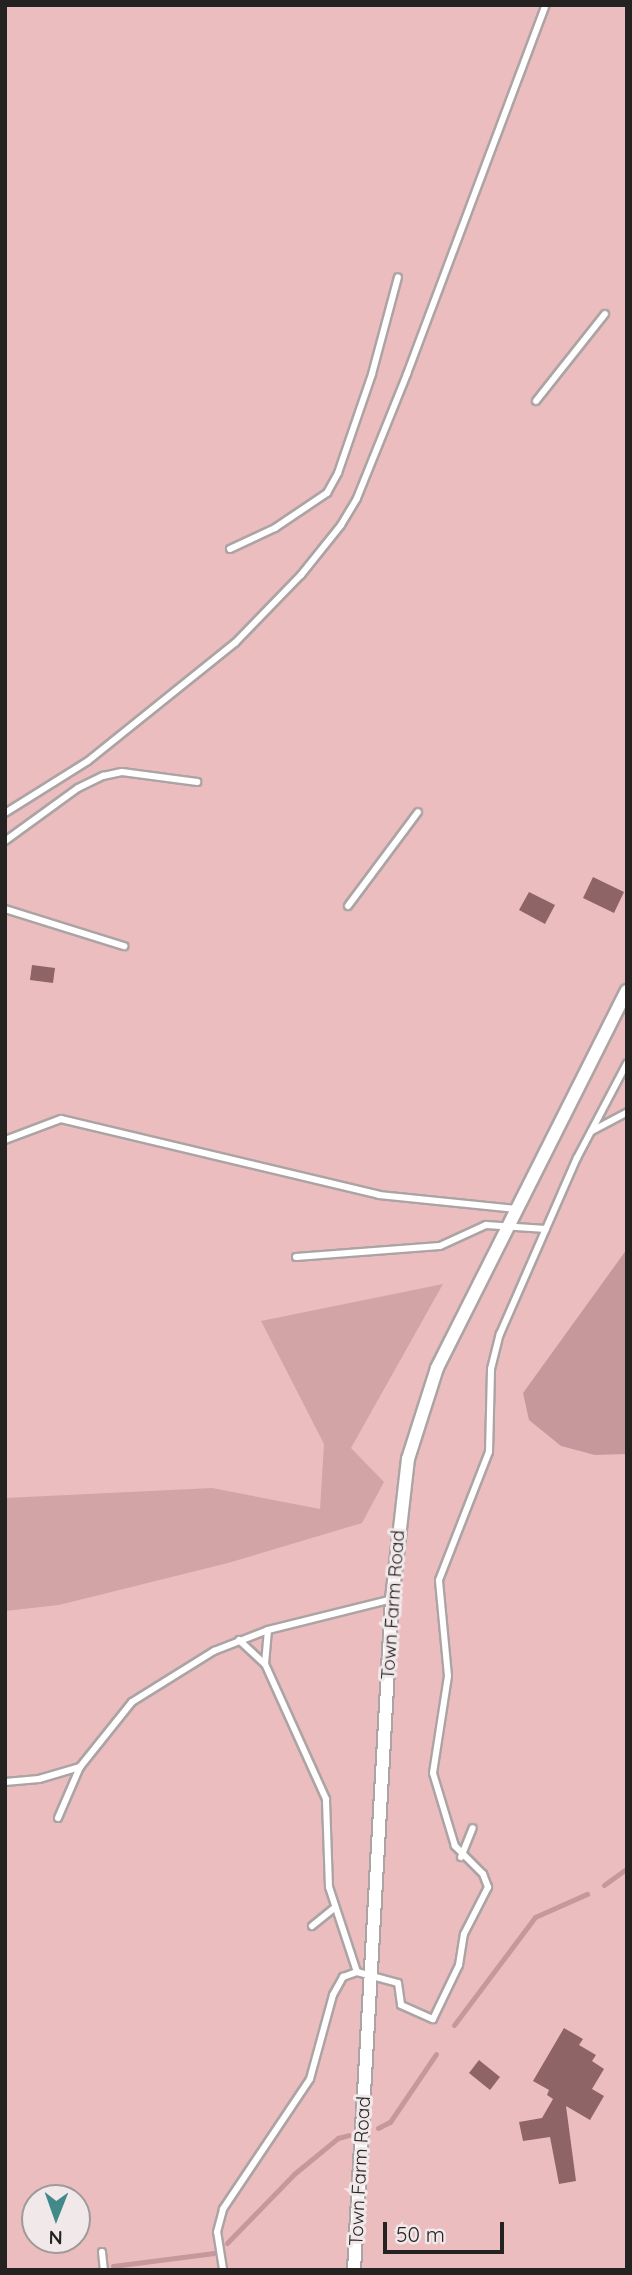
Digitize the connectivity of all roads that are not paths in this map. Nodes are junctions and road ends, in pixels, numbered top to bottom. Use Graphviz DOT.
graph roads {
  1 [pos="546,5"];
  2 [pos="398,277"];
  3 [pos="605,314"];
  4 [pos="536,401"];
  5 [pos="230,549"];
  6 [pos="197,782"];
  7 [pos="418,812"];
  8 [pos="5,813"];
  9 [pos="5,841"];
  10 [pos="348,906"];
  11 [pos="5,909"];
  12 [pos="124,946"];
  13 [pos="627,990"];
  14 [pos="627,1063"];
  15 [pos="627,1112"];
  16 [pos="591,1131"];
  17 [pos="5,1140"];
  18 [pos="516,1209"];
  19 [pos="509,1224"];
  20 [pos="546,1229"];
  21 [pos="296,1257"];
  22 [pos="392,1599"];
  23 [pos="268,1630"];
  24 [pos="239,1640"];
  25 [pos="265,1664"];
  26 [pos="80,1767"];
  27 [pos="5,1782"];
  28 [pos="58,1818"];
  29 [pos="473,1828"];
  30 [pos="461,1857"];
  31 [pos="334,1908"];
  32 [pos="312,1926"];
  33 [pos="357,1972"];
  34 [pos="371,1975"];
  35 [pos="102,2252"];
  36 [pos="223,2269"];
  37 [pos="104,2270"];
  38 [pos="354,2270"];
  1 -- 8 [label="lane"];
  2 -- 5 [label="lane"];
  3 -- 4 [label="lane"];
  6 -- 9 [label="lane"];
  7 -- 10 [label="lane"];
  11 -- 12 [label="lane"];
  13 -- 18 [label="street, Town Farm Road"];
  14 -- 16 [label="lane"];
  15 -- 16 [label="lane"];
  16 -- 20 [label="lane"];
  17 -- 18 [label="lane"];
  18 -- 19 [label="street, Town Farm Road"];
  19 -- 20 [label="lane"];
  19 -- 21 [label="lane"];
  19 -- 22 [label="street, Town Farm Road"];
  20 -- 30 [label="lane"];
  22 -- 23 [label="lane"];
  22 -- 34 [label="street, Town Farm Road"];
  23 -- 24 [label="lane"];
  23 -- 25 [label="lane"];
  24 -- 25 [label="lane"];
  24 -- 26 [label="lane"];
  25 -- 31 [label="lane"];
  26 -- 27 [label="lane"];
  26 -- 28 [label="lane"];
  29 -- 30 [label="lane"];
  30 -- 34 [label="lane"];
  31 -- 32 [label="lane"];
  31 -- 33 [label="lane"];
  33 -- 34 [label="lane"];
  33 -- 36 [label="lane"];
  34 -- 38 [label="street, Town Farm Road"];
  35 -- 37 [label="lane"];
}
